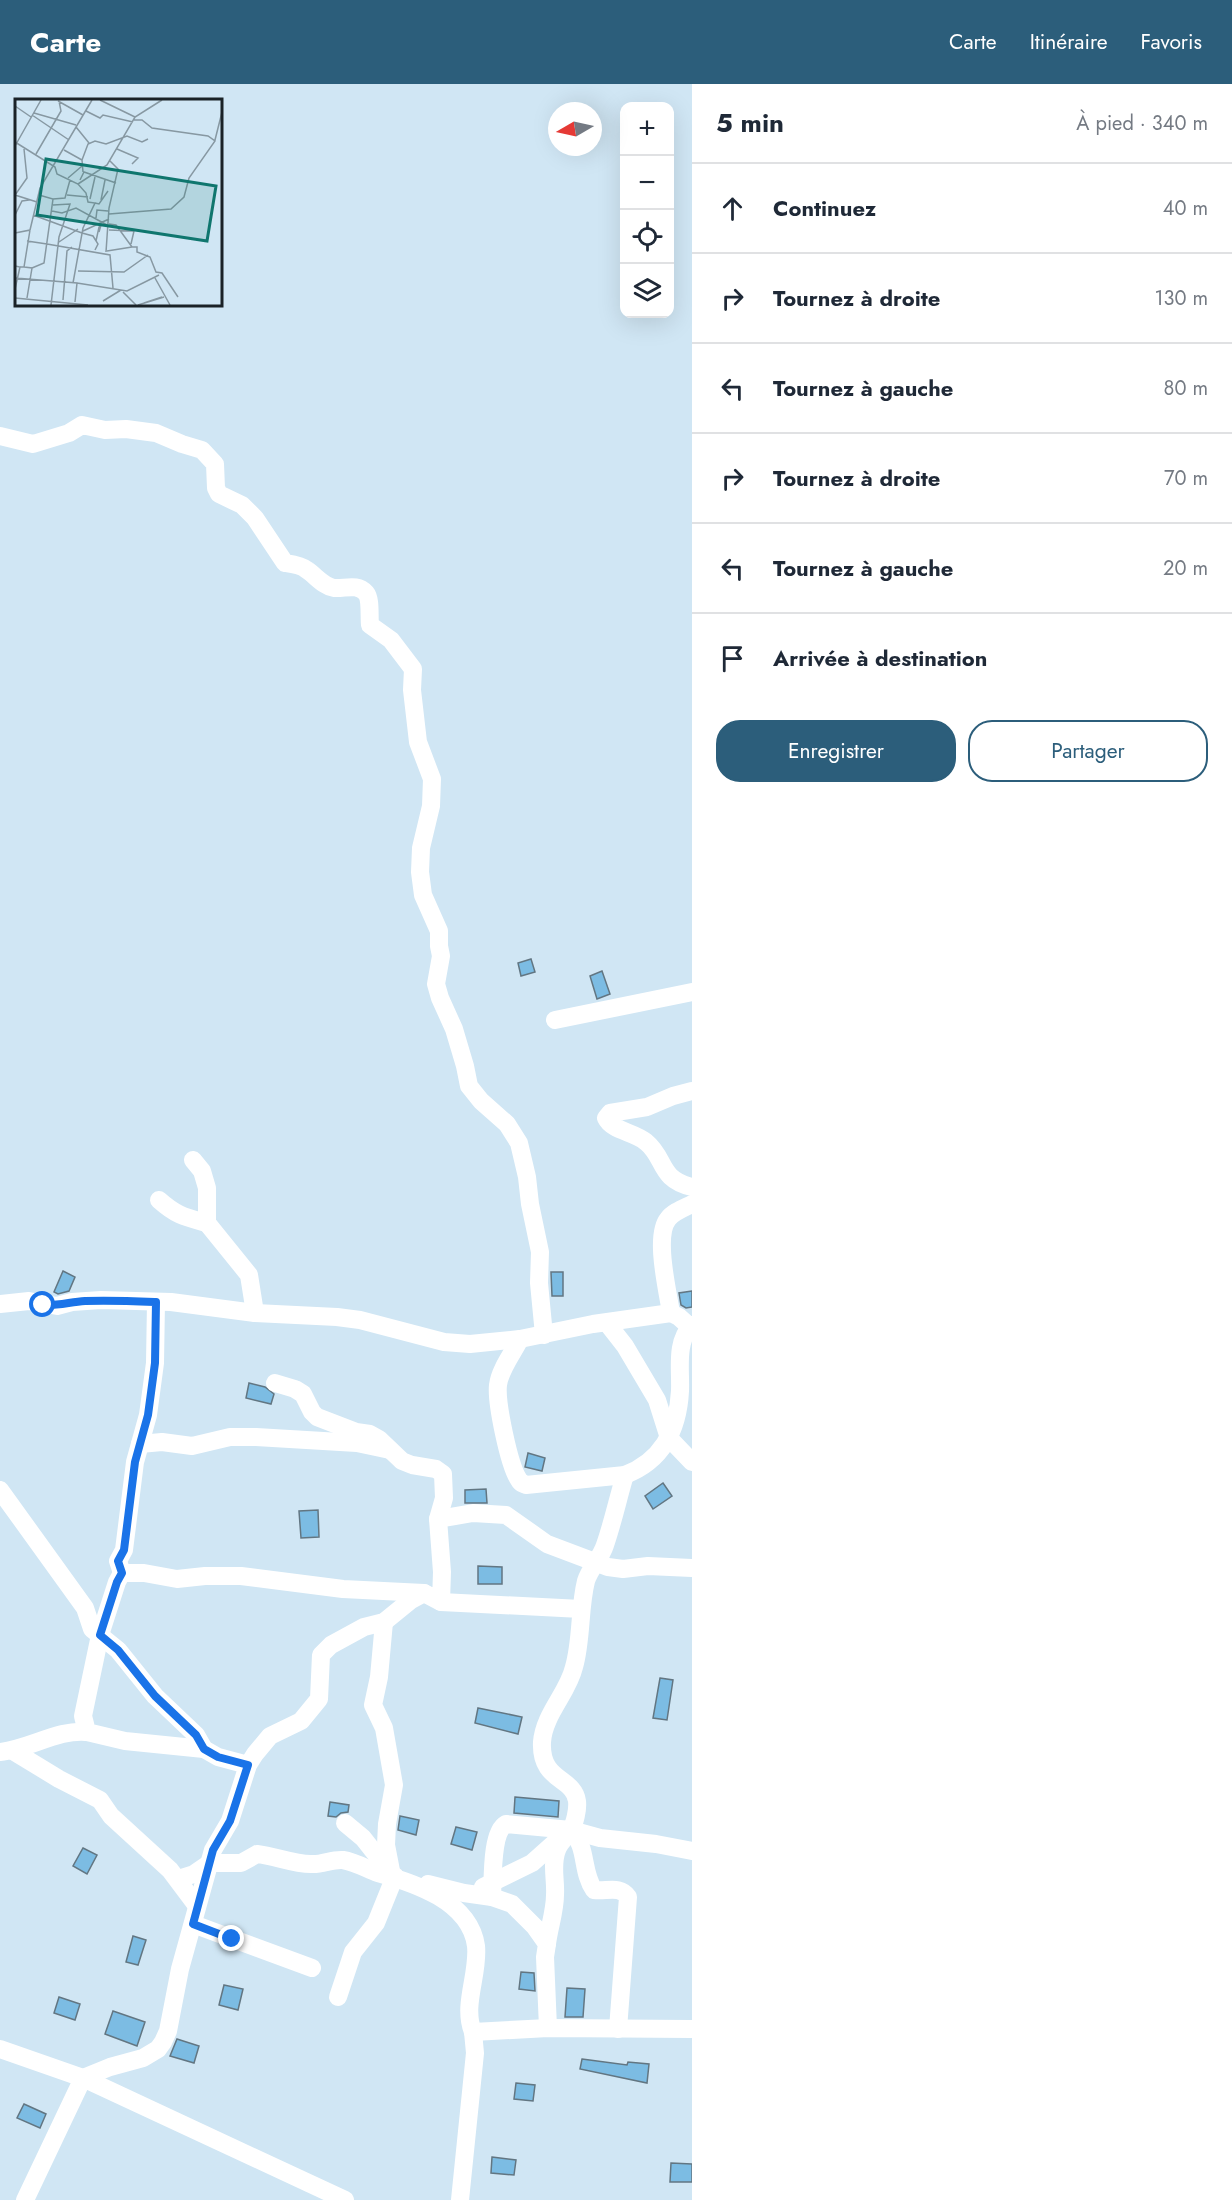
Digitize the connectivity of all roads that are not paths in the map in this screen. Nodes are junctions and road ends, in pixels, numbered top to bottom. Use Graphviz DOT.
graph roads {
  1 [pos="0,436"];
  2 [pos="692,992"];
  3 [pos="555,1020"];
  4 [pos="692,1091"];
  5 [pos="193,1160"];
  6 [pos="692,1187"];
  7 [pos="159,1200"];
  8 [pos="692,1204"];
  9 [pos="207,1223"];
  10 [pos="156,1302"];
  11 [pos="0,1304"];
  12 [pos="255,1312"];
  13 [pos="671,1313"];
  14 [pos="607,1323"];
  15 [pos="691,1325"];
  16 [pos="544,1335"];
  17 [pos="520,1339"];
  18 [pos="275,1383"];
  19 [pos="147,1419"];
  20 [pos="669,1438"];
  21 [pos="162,1442"];
  22 [pos="140,1444"];
  23 [pos="390,1450"];
  24 [pos="692,1462"];
  25 [pos="625,1475"];
  26 [pos="0,1490"];
  27 [pos="438,1519"];
  28 [pos="595,1563"];
  29 [pos="692,1568"];
  30 [pos="122,1573"];
  31 [pos="424,1593"];
  32 [pos="441,1602"];
  33 [pos="581,1609"];
  34 [pos="384,1622"];
  35 [pos="100,1635"];
  36 [pos="82,1726"];
  37 [pos="204,1749"];
  38 [pos="7,1751"];
  39 [pos="248,1765"];
  40 [pos="345,1823"];
  41 [pos="572,1830"];
  42 [pos="692,1851"];
  43 [pos="210,1863"];
  44 [pos="397,1877"];
  45 [pos="178,1879"];
  46 [pos="492,1890"];
  47 [pos="197,1906"];
  48 [pos="193,1924"];
  49 [pos="547,1944"];
  50 [pos="312,1968"];
  51 [pos="338,1997"];
  52 [pos="548,2028"];
  53 [pos="618,2029"];
  54 [pos="692,2029"];
  55 [pos="473,2032"];
  56 [pos="0,2049"];
  57 [pos="83,2078"];
  58 [pos="25,2200"];
  59 [pos="345,2200"];
  60 [pos="460,2200"];
  1 -- 16 [label="street"];
  2 -- 3 [label="street"];
  4 -- 6 [label="street"];
  5 -- 9 [label="street"];
  7 -- 9 [label="street"];
  8 -- 13 [label="street"];
  9 -- 12 [label="street"];
  10 -- 11 [label="street"];
  10 -- 12 [label="street"];
  10 -- 19 [label="street"];
  12 -- 17 [label="street"];
  13 -- 14 [label="street"];
  13 -- 15 [label="street"];
  14 -- 16 [label="street"];
  14 -- 20 [label="street"];
  15 -- 20 [label="street"];
  16 -- 17 [label="street"];
  17 -- 25 [label="street"];
  18 -- 23 [label="street"];
  19 -- 21 [label="street"];
  19 -- 22 [label="street"];
  20 -- 24 [label="street"];
  20 -- 25 [label="street"];
  21 -- 22 [label="street"];
  21 -- 23 [label="street"];
  22 -- 30 [label="street"];
  23 -- 27 [label="street"];
  25 -- 28 [label="street"];
  26 -- 35 [label="street"];
  27 -- 28 [label="street"];
  27 -- 32 [label="street"];
  28 -- 29 [label="street"];
  28 -- 33 [label="street"];
  30 -- 31 [label="street"];
  30 -- 35 [label="street"];
  31 -- 32 [label="street"];
  31 -- 34 [label="street"];
  32 -- 33 [label="street"];
  33 -- 41 [label="street"];
  34 -- 39 [label="street"];
  34 -- 44 [label="street"];
  35 -- 36 [label="street"];
  35 -- 37 [label="street"];
  36 -- 37 [label="street"];
  36 -- 38 [label="street"];
  37 -- 39 [label="street"];
  38 -- 45 [label="street"];
  39 -- 43 [label="street"];
  40 -- 44 [label="street"];
  41 -- 42 [label="street"];
  41 -- 46 [label="street"];
  41 -- 46 [label="street"];
  41 -- 49 [label="street"];
  41 -- 53 [label="street"];
  43 -- 44 [label="street"];
  43 -- 45 [label="street"];
  43 -- 47 [label="street"];
  44 -- 46 [label="street"];
  44 -- 51 [label="street"];
  44 -- 55 [label="street"];
  45 -- 47 [label="street"];
  46 -- 49 [label="street"];
  47 -- 48 [label="street"];
  48 -- 50 [label="street"];
  48 -- 57 [label="street"];
  49 -- 52 [label="street"];
  52 -- 53 [label="street"];
  52 -- 55 [label="street"];
  53 -- 54 [label="street"];
  55 -- 60 [label="street"];
  56 -- 57 [label="street"];
  57 -- 58 [label="street"];
  57 -- 59 [label="street"];
}
